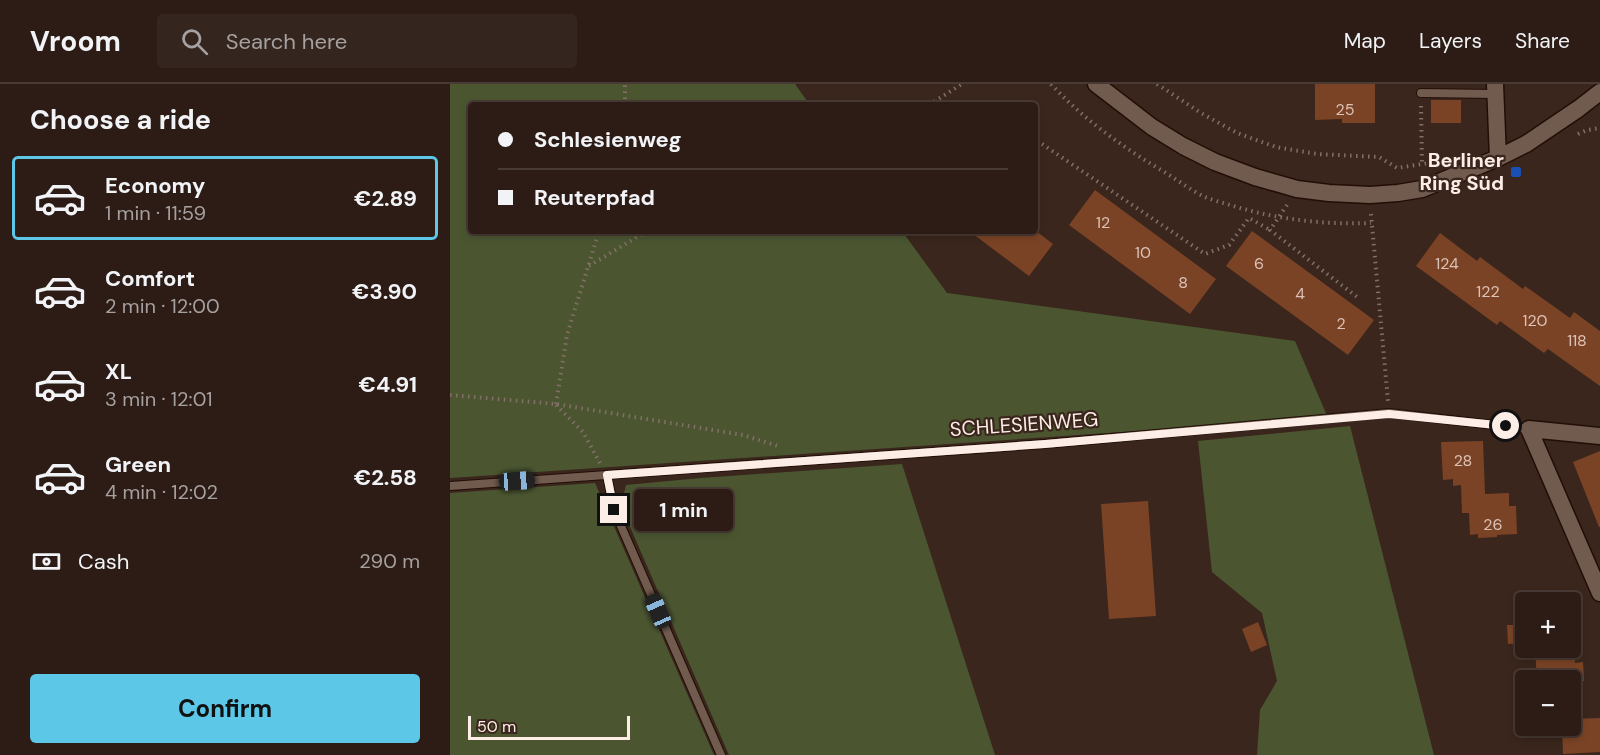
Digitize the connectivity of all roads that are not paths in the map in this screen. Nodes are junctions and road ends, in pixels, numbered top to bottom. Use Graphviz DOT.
graph roads {
  1 [pos="1096,84"];
  2 [pos="1495,89"];
  3 [pos="1600,92"];
  4 [pos="1421,93"];
  5 [pos="1498,158"];
  6 [pos="1529,429"];
  7 [pos="1600,436"];
  8 [pos="607,475"];
  9 [pos="450,486"];
  10 [pos="1600,593"];
  11 [pos="721,755"];
  1 -- 5 [label="street"];
  2 -- 4 [label="lane"];
  2 -- 5 [label="street"];
  3 -- 5 [label="street"];
  6 -- 7 [label="street, SCHLESIENWEG"];
  6 -- 8 [label="lane, SCHLESIENWEG"];
  6 -- 10 [label="street"];
  8 -- 9 [label="lane, SCHLESIENWEG"];
  8 -- 11 [label="lane"];
}
